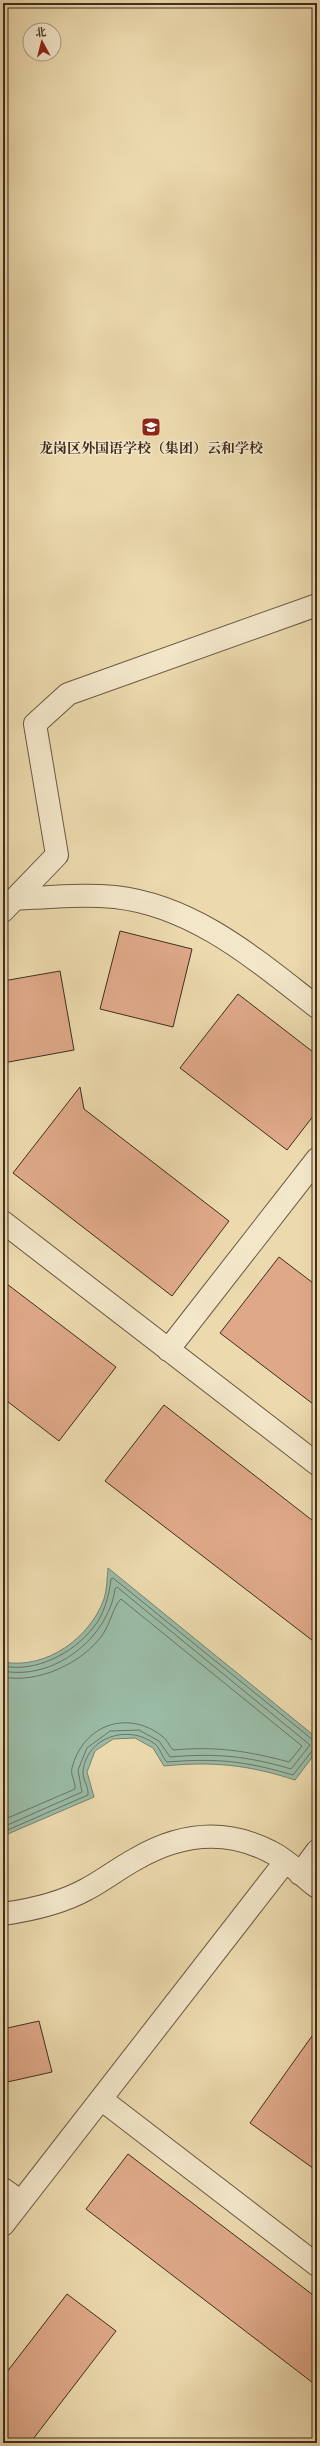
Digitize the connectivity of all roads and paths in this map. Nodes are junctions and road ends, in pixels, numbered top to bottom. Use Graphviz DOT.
graph roads {
  1 [pos="317,605"];
  2 [pos="9,905"];
  3 [pos="317,1008"];
  4 [pos="317,1159"];
  5 [pos="3,1222"];
  6 [pos="168,1350"];
  7 [pos="317,1464"];
  8 [pos="317,1852"];
  9 [pos="293,1868"];
  10 [pos="317,1887"];
  11 [pos="3,1914"];
  12 [pos="101,2099"];
  13 [pos="3,2189"];
  14 [pos="21,2202"];
  15 [pos="3,2224"];
  16 [pos="317,2265"];
  1 -- 2 [label="street"];
  2 -- 3 [label="street"];
  4 -- 6 [label="street"];
  5 -- 6 [label="street"];
  6 -- 7 [label="street"];
  8 -- 9 [label="street"];
  9 -- 10 [label="street"];
  9 -- 11 [label="street"];
  9 -- 12 [label="street"];
  12 -- 14 [label="street"];
  12 -- 16 [label="street"];
  13 -- 14 [label="street"];
  14 -- 15 [label="street"];
}
